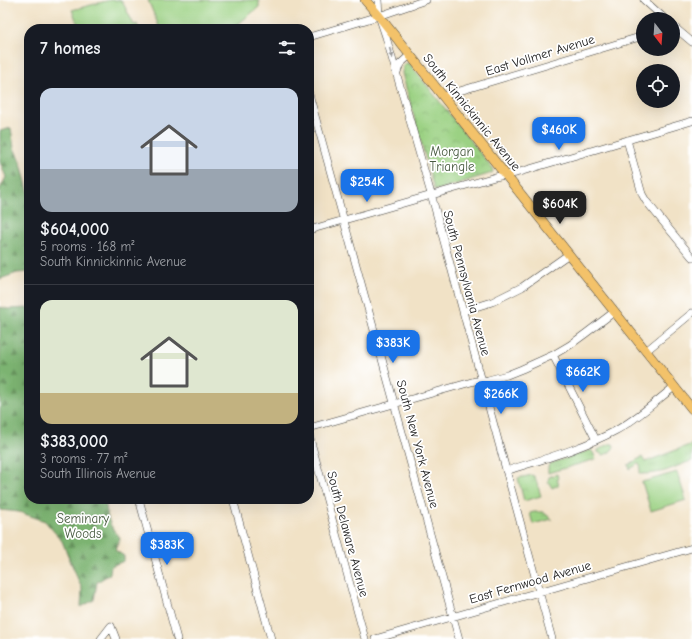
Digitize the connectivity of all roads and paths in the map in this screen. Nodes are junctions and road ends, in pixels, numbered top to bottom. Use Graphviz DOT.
graph roads {
  1 [pos="365,0"];
  2 [pos="378,0"];
  3 [pos="426,0"];
  4 [pos="644,0"];
  5 [pos="657,12"];
  6 [pos="379,16"];
  7 [pos="680,32"];
  8 [pos="314,36"];
  9 [pos="636,38"];
  10 [pos="692,42"];
  11 [pos="410,55"];
  12 [pos="396,72"];
  13 [pos="443,96"];
  14 [pos="314,112"];
  15 [pos="692,121"];
  16 [pos="626,140"];
  17 [pos="506,175"];
  18 [pos="431,195"];
  19 [pos="344,220"];
  20 [pos="314,229"];
  21 [pos="569,254"];
  22 [pos="692,258"];
  23 [pos="463,311"];
  24 [pos="614,312"];
  25 [pos="692,313"];
  26 [pos="646,350"];
  27 [pos="553,355"];
  28 [pos="481,380"];
  29 [pos="674,387"];
  30 [pos="394,404"];
  31 [pos="692,409"];
  32 [pos="314,427"];
  33 [pos="596,440"];
  34 [pos="314,453"];
  35 [pos="506,471"];
  36 [pos="140,504"];
  37 [pos="233,504"];
  38 [pos="692,548"];
  39 [pos="539,592"];
  40 [pos="452,617"];
  41 [pos="101,639"];
  42 [pos="116,639"];
  43 [pos="177,639"];
  44 [pos="271,639"];
  45 [pos="365,639"];
  46 [pos="375,639"];
  47 [pos="459,639"];
  48 [pos="552,639"];
  1 -- 6 [label="main road, South Kinnickinnic Avenue"];
  2 -- 6 [label="street, South Pennsylvania Avenue"];
  3 -- 6 [label="street"];
  4 -- 5 [label="street"];
  6 -- 8 [label="street"];
  6 -- 11 [label="main road, South Kinnickinnic Avenue"];
  6 -- 12 [label="street, South Pennsylvania Avenue, one-way"];
  7 -- 10 [label="street"];
  9 -- 13 [label="street, East Vollmer Avenue"];
  11 -- 12 [label="street"];
  11 -- 13 [label="main road, South Kinnickinnic Avenue"];
  12 -- 18 [label="street, South Pennsylvania Avenue"];
  13 -- 17 [label="main road, South Kinnickinnic Avenue"];
  14 -- 19 [label="street, South New York Avenue"];
  15 -- 16 [label="street"];
  16 -- 17 [label="street"];
  16 -- 22 [label="street"];
  17 -- 18 [label="street"];
  17 -- 21 [label="main road, South Kinnickinnic Avenue"];
  18 -- 19 [label="street"];
  18 -- 23 [label="street, South Pennsylvania Avenue"];
  19 -- 20 [label="street"];
  19 -- 30 [label="street, South New York Avenue"];
  21 -- 23 [label="street"];
  21 -- 24 [label="main road, South Kinnickinnic Avenue"];
  23 -- 28 [label="street, South Pennsylvania Avenue"];
  24 -- 26 [label="main road, South Kinnickinnic Avenue"];
  24 -- 27 [label="street"];
  25 -- 26 [label="street"];
  26 -- 29 [label="main road, South Kinnickinnic Avenue"];
  27 -- 28 [label="street"];
  27 -- 33 [label="street"];
  28 -- 30 [label="street"];
  28 -- 35 [label="street, South Pennsylvania Avenue"];
  29 -- 31 [label="main road, South Kinnickinnic Avenue"];
  29 -- 33 [label="street"];
  30 -- 32 [label="street"];
  30 -- 40 [label="street, South New York Avenue"];
  33 -- 35 [label="street"];
  34 -- 45 [label="street, South Delaware Avenue"];
  35 -- 39 [label="street, South Pennsylvania Avenue"];
  36 -- 43 [label="street"];
  37 -- 44 [label="street"];
  38 -- 39 [label="street, East Fernwood Avenue"];
  39 -- 40 [label="street, East Fernwood Avenue"];
  39 -- 48 [label="street, South Pennsylvania Avenue"];
  40 -- 46 [label="street, East Fernwood Avenue"];
  40 -- 47 [label="street, South New York Avenue"];
  41 -- 42 [label="street"];
}
